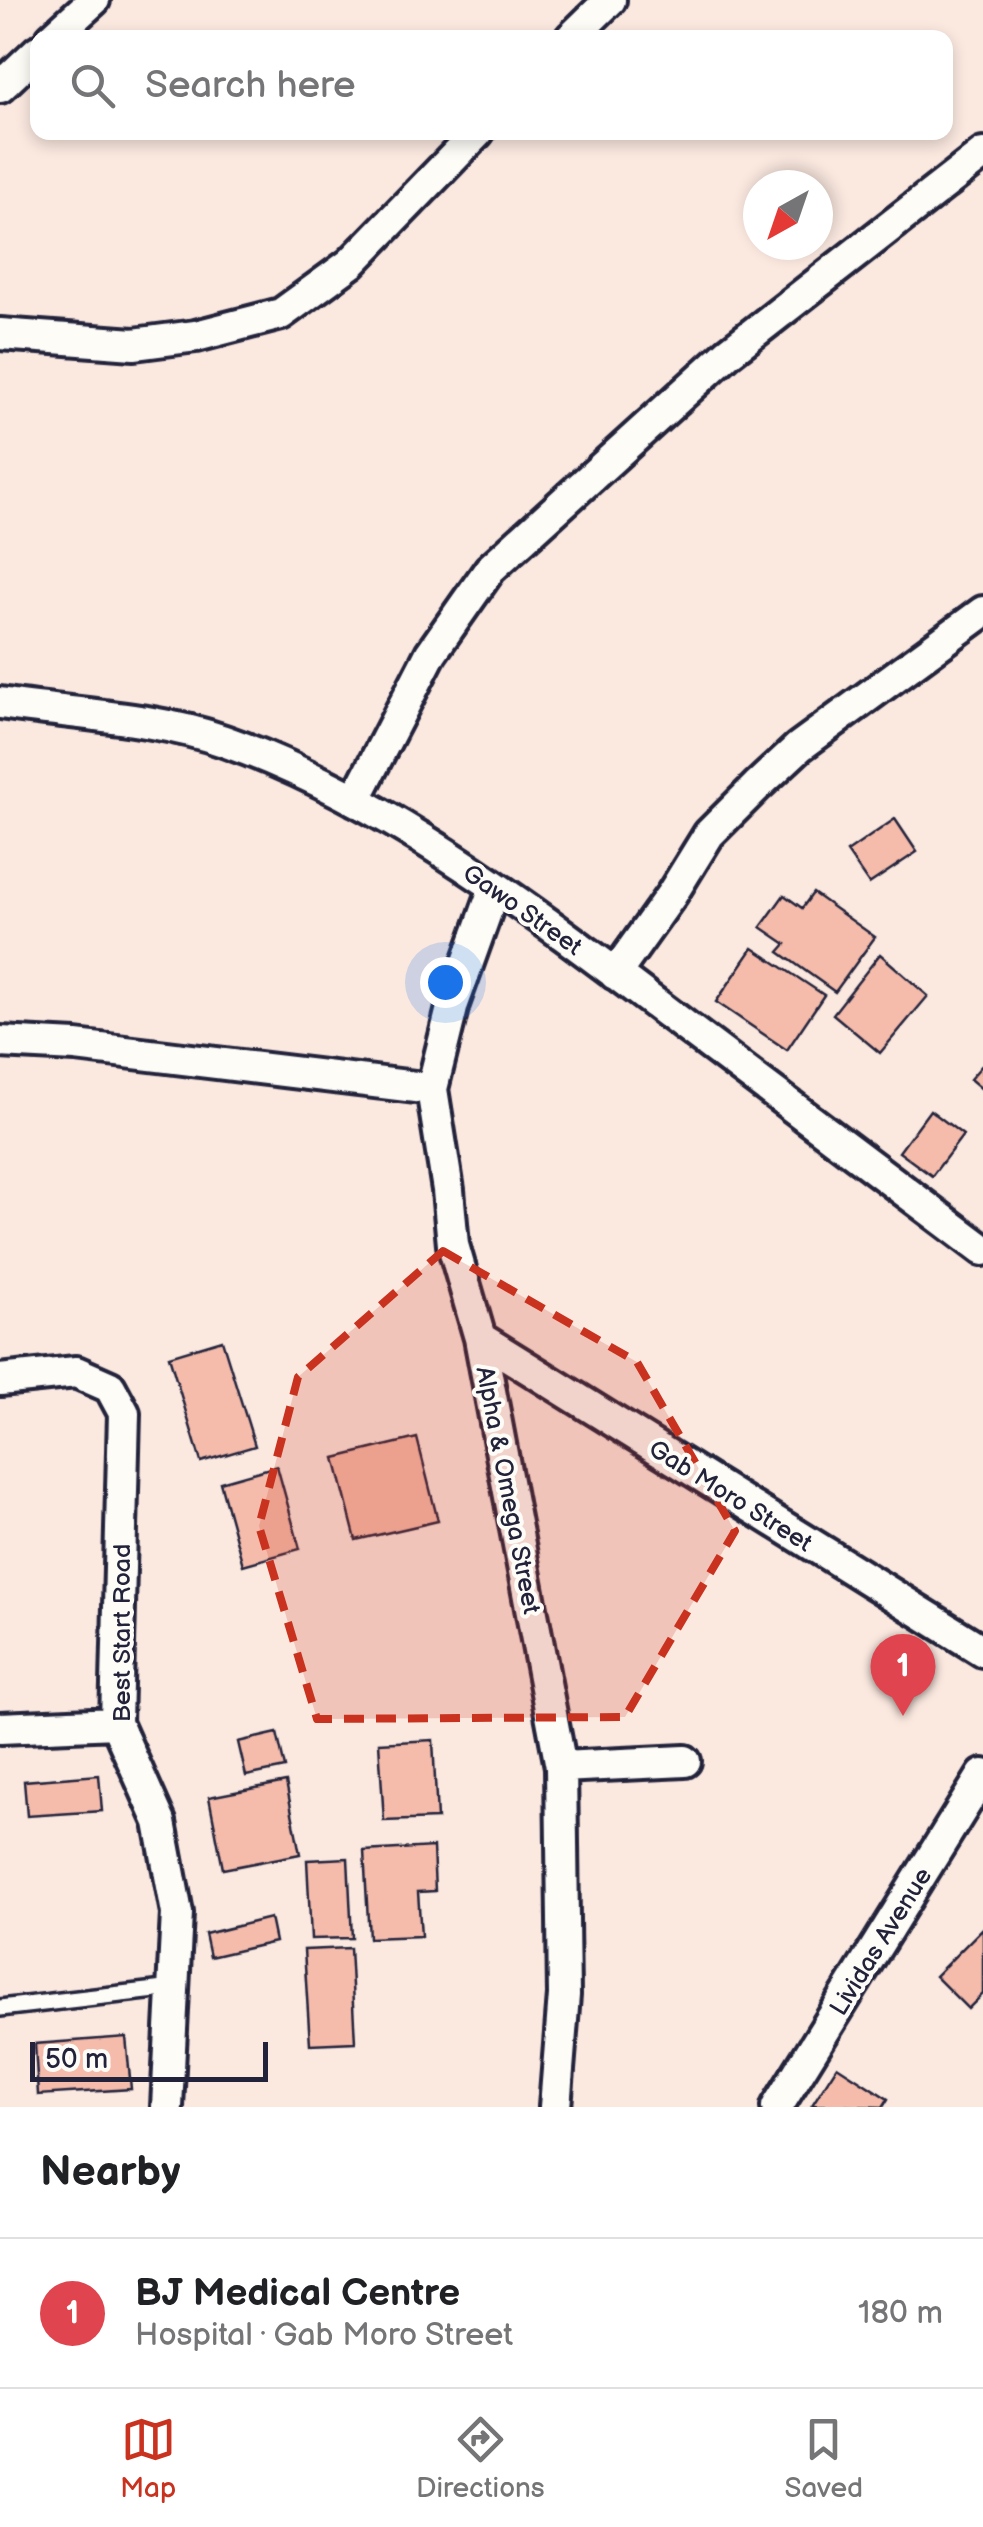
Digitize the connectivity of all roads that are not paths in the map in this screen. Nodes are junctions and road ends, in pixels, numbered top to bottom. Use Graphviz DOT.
graph roads {
  1 [pos="94,0"];
  2 [pos="610,0"];
  3 [pos="61,30"];
  4 [pos="579,30"];
  5 [pos="30,58"];
  6 [pos="0,86"];
  7 [pos="470,140"];
  8 [pos="983,154"];
  9 [pos="0,334"];
  10 [pos="983,612"];
  11 [pos="0,703"];
  12 [pos="355,800"];
  13 [pos="496,887"];
  14 [pos="615,974"];
  15 [pos="0,1042"];
  16 [pos="432,1089"];
  17 [pos="983,1250"];
  18 [pos="480,1338"];
  19 [pos="0,1380"];
  20 [pos="983,1652"];
  21 [pos="116,1723"];
  22 [pos="0,1728"];
  23 [pos="685,1760"];
  24 [pos="560,1767"];
  25 [pos="983,1775"];
  26 [pos="173,1988"];
  27 [pos="0,2008"];
  28 [pos="167,2107"];
  29 [pos="555,2107"];
  30 [pos="777,2107"];
  1 -- 3 [label="street"];
  2 -- 4 [label="street"];
  5 -- 6 [label="street"];
  7 -- 9 [label="street"];
  8 -- 12 [label="street"];
  10 -- 14 [label="street"];
  11 -- 12 [label="street, Gawo Street"];
  12 -- 13 [label="street, Gawo Street"];
  13 -- 14 [label="street, Gawo Street"];
  13 -- 16 [label="street, Alpha & Omega Street"];
  14 -- 17 [label="street, Gawo Street"];
  15 -- 16 [label="street"];
  16 -- 18 [label="street, Alpha & Omega Street"];
  18 -- 20 [label="street, Gab Moro Street"];
  18 -- 24 [label="street, Alpha & Omega Street"];
  19 -- 21 [label="street, Best Start Road"];
  21 -- 22 [label="street"];
  21 -- 26 [label="street, Best Start Road"];
  23 -- 24 [label="street"];
  24 -- 29 [label="street, Alpha & Omega Street"];
  25 -- 30 [label="street, Lividas Avenue"];
  26 -- 27 [label="lane"];
  26 -- 28 [label="street, Best Start Road"];
}
